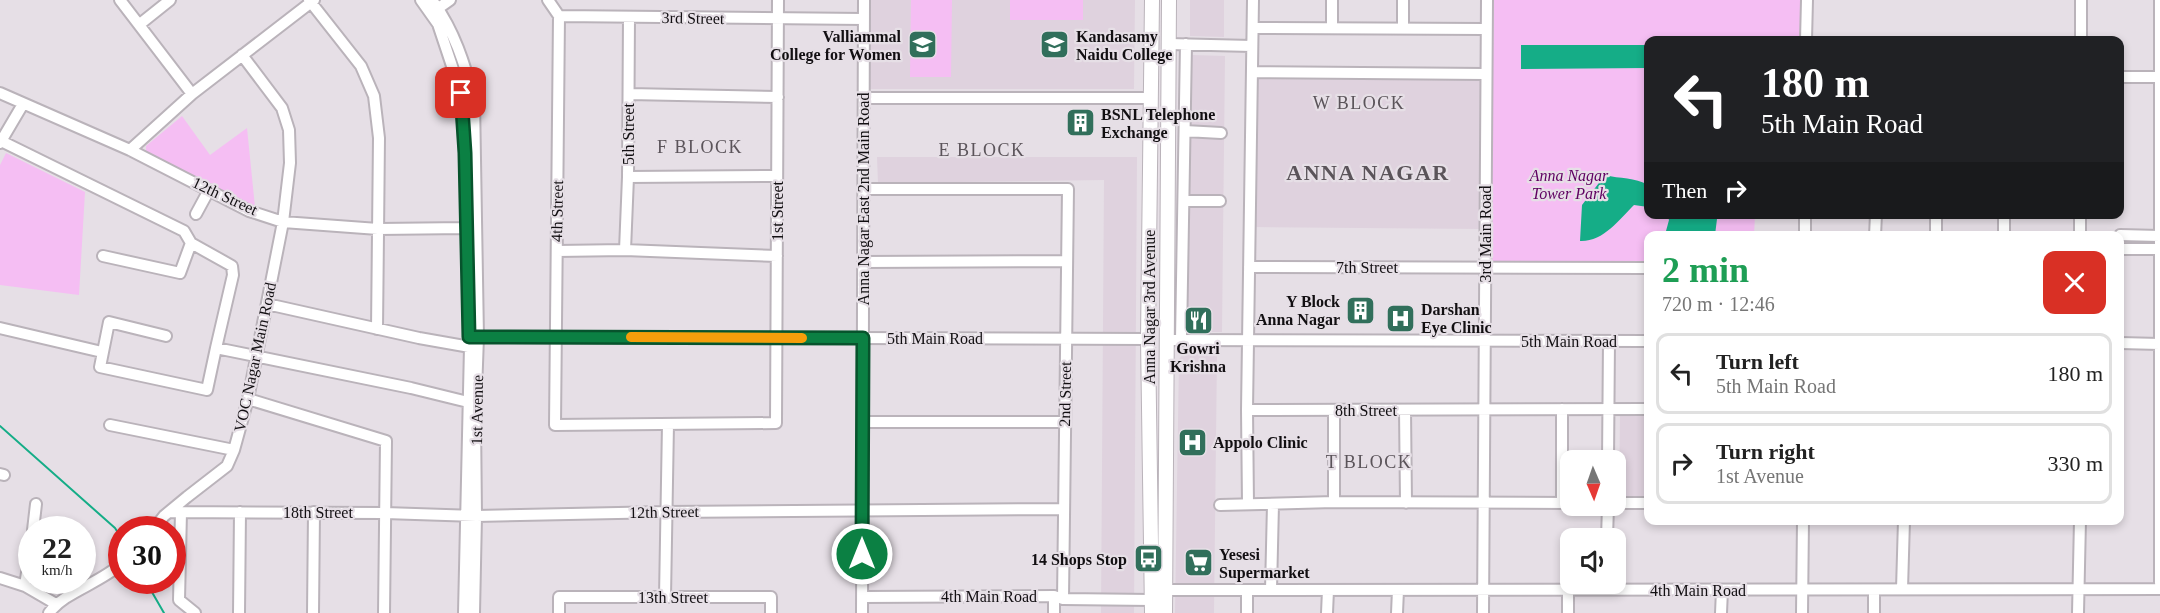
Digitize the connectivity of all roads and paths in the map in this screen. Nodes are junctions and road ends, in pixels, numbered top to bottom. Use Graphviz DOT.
graph roads {
  1 [pos="120,0"];
  2 [pos="170,0"];
  3 [pos="421,0"];
  4 [pos="450,0"];
  5 [pos="548,0"];
  6 [pos="778,0"];
  7 [pos="864,0"];
  8 [pos="1152,0"];
  9 [pos="1169,0"];
  10 [pos="1253,0"];
  11 [pos="1332,0"];
  12 [pos="1403,0"];
  13 [pos="1487,0"];
  14 [pos="1807,0"];
  15 [pos="2081,0"];
  16 [pos="2160,0"];
  17 [pos="311,1"];
  18 [pos="434,7"];
  19 [pos="559,16"];
  20 [pos="629,17"];
  21 [pos="778,19"];
  22 [pos="864,20"];
  23 [pos="140,24"];
  24 [pos="1253,28"];
  25 [pos="1332,28"];
  26 [pos="1403,28"];
  27 [pos="1485,29"];
  28 [pos="1806,36"];
  29 [pos="2081,36"];
  30 [pos="1169,44"];
  31 [pos="1186,44"];
  32 [pos="1252,46"];
  33 [pos="242,55"];
  34 [pos="1252,72"];
  35 [pos="1485,74"];
  36 [pos="2124,77"];
  37 [pos="2159,77"];
  38 [pos="0,93"];
  39 [pos="192,94"];
  40 [pos="629,94"];
  41 [pos="778,97"];
  42 [pos="864,98"];
  43 [pos="1151,98"];
  44 [pos="23,104"];
  45 [pos="2160,126"];
  46 [pos="1185,131"];
  47 [pos="1221,133"];
  48 [pos="0,142"];
  49 [pos="130,150"];
  50 [pos="777,176"];
  51 [pos="628,177"];
  52 [pos="863,189"];
  53 [pos="209,190"];
  54 [pos="1184,201"];
  55 [pos="1220,201"];
  56 [pos="196,214"];
  57 [pos="283,222"];
  58 [pos="466,228"];
  59 [pos="378,230"];
  60 [pos="2124,235"];
  61 [pos="2160,236"];
  62 [pos="191,243"];
  63 [pos="2124,249"];
  64 [pos="2160,249"];
  65 [pos="625,250"];
  66 [pos="557,251"];
  67 [pos="103,256"];
  68 [pos="777,256"];
  69 [pos="1067,261"];
  70 [pos="863,262"];
  71 [pos="1250,267"];
  72 [pos="1485,267"];
  73 [pos="1644,268"];
  74 [pos="267,304"];
  75 [pos="0,328"];
  76 [pos="377,329"];
  77 [pos="166,336"];
  78 [pos="555,336"];
  79 [pos="776,338"];
  80 [pos="863,338"];
  81 [pos="1066,339"];
  82 [pos="1148,339"];
  83 [pos="1181,339"];
  84 [pos="472,340"];
  85 [pos="1166,340"];
  86 [pos="1248,340"];
  87 [pos="1484,340"];
  88 [pos="1609,341"];
  89 [pos="1644,341"];
  90 [pos="2124,343"];
  91 [pos="2160,344"];
  92 [pos="216,348"];
  93 [pos="102,352"];
  94 [pos="256,356"];
  95 [pos="248,399"];
  96 [pos="468,402"];
  97 [pos="1562,409"];
  98 [pos="1607,409"];
  99 [pos="1644,409"];
  100 [pos="1247,410"];
  101 [pos="1334,410"];
  102 [pos="1405,410"];
  103 [pos="1484,410"];
  104 [pos="863,422"];
  105 [pos="1065,422"];
  106 [pos="668,424"];
  107 [pos="110,425"];
  108 [pos="234,450"];
  109 [pos="1564,450"];
  110 [pos="1608,450"];
  111 [pos="1334,502"];
  112 [pos="1406,503"];
  113 [pos="1485,503"];
  114 [pos="1560,503"];
  115 [pos="1626,503"];
  116 [pos="1644,503"];
  117 [pos="36,504"];
  118 [pos="1248,504"];
  119 [pos="1273,504"];
  120 [pos="1220,505"];
  121 [pos="1064,508"];
  122 [pos="862,510"];
  123 [pos="175,512"];
  124 [pos="240,512"];
  125 [pos="315,512"];
  126 [pos="666,512"];
  127 [pos="385,513"];
  128 [pos="471,515"];
  129 [pos="35,516"];
  130 [pos="170,516"];
  131 [pos="1803,525"];
  132 [pos="1904,525"];
  133 [pos="2080,525"];
  134 [pos="108,575"];
  135 [pos="0,578"];
  136 [pos="2160,583"];
  137 [pos="18,584"];
  138 [pos="1626,588"];
  139 [pos="2078,589"];
  140 [pos="2160,589"];
  141 [pos="1165,590"];
  142 [pos="1247,590"];
  143 [pos="1271,590"];
  144 [pos="1328,590"];
  145 [pos="1398,590"];
  146 [pos="1483,590"];
  147 [pos="1560,590"];
  148 [pos="1722,590"];
  149 [pos="1802,590"];
  150 [pos="1874,590"];
  151 [pos="1902,590"];
  152 [pos="35,594"];
  153 [pos="1568,594"];
  154 [pos="665,597"];
  155 [pos="862,597"];
  156 [pos="1059,597"];
  157 [pos="1152,606"];
  158 [pos="53,609"];
  159 [pos="195,613"];
  160 [pos="239,613"];
  161 [pos="313,613"];
  162 [pos="384,613"];
  163 [pos="464,613"];
  164 [pos="474,613"];
  165 [pos="559,613"];
  166 [pos="771,613"];
  167 [pos="862,613"];
  168 [pos="1054,613"];
  169 [pos="1165,613"];
  170 [pos="1247,613"];
  171 [pos="1327,613"];
  172 [pos="1397,613"];
  173 [pos="1483,613"];
  174 [pos="1568,613"];
  175 [pos="1721,613"];
  176 [pos="1802,613"];
  177 [pos="1874,613"];
  178 [pos="2078,613"];
  1 -- 23 [label="street"];
  2 -- 23 [label="street"];
  3 -- 18 [label="street, 1st Avenue"];
  4 -- 18 [label="street"];
  5 -- 19 [label="street"];
  6 -- 21 [label="street, 1st Street"];
  7 -- 22 [label="street, Anna Nagar East 2nd Main Road"];
  8 -- 43 [label="main road, Anna Nagar 3rd Avenue"];
  9 -- 30 [label="main road, Anna Nagar 3rd Avenue"];
  10 -- 24 [label="street"];
  11 -- 25 [label="street"];
  12 -- 26 [label="street"];
  13 -- 27 [label="street, 3rd Main Road"];
  14 -- 28 [label="street"];
  15 -- 29 [label="street"];
  16 -- 37 [label="street"];
  17 -- 33 [label="street"];
  17 -- 59 [label="street"];
  18 -- 58 [label="street, 1st Avenue"];
  18 -- 84 [label="street, 1st Avenue"];
  19 -- 20 [label="street, 3rd Street"];
  19 -- 66 [label="street, 4th Street"];
  20 -- 21 [label="street, 3rd Street"];
  20 -- 40 [label="street, 5th Street"];
  21 -- 22 [label="street, 3rd Street"];
  21 -- 41 [label="street, 1st Street"];
  22 -- 42 [label="street, Anna Nagar East 2nd Main Road"];
  23 -- 39 [label="street"];
  24 -- 25 [label="street"];
  24 -- 32 [label="street"];
  25 -- 26 [label="street"];
  26 -- 27 [label="street"];
  27 -- 35 [label="street, 3rd Main Road"];
  30 -- 31 [label="street"];
  30 -- 85 [label="main road, Anna Nagar 3rd Avenue"];
  31 -- 32 [label="street"];
  31 -- 46 [label="street"];
  32 -- 34 [label="street"];
  33 -- 39 [label="street"];
  33 -- 57 [label="street, VOC Nagar Main Road"];
  34 -- 35 [label="street"];
  34 -- 71 [label="street"];
  35 -- 72 [label="street, 3rd Main Road"];
  36 -- 37 [label="street"];
  37 -- 45 [label="street"];
  38 -- 44 [label="street, 12th Street"];
  39 -- 49 [label="street"];
  40 -- 41 [label="street"];
  40 -- 51 [label="street, 5th Street"];
  41 -- 50 [label="street, 1st Street"];
  42 -- 43 [label="street"];
  42 -- 52 [label="street, Anna Nagar East 2nd Main Road"];
  43 -- 82 [label="main road, Anna Nagar 3rd Avenue"];
  44 -- 48 [label="street"];
  44 -- 49 [label="street, 12th Street"];
  45 -- 61 [label="street"];
  46 -- 47 [label="street"];
  46 -- 54 [label="street"];
  48 -- 62 [label="street"];
  49 -- 53 [label="street, 12th Street"];
  50 -- 51 [label="street"];
  50 -- 68 [label="street, 1st Street"];
  51 -- 65 [label="street, 5th Street"];
  52 -- 69 [label="street, 2nd Street"];
  52 -- 70 [label="street, Anna Nagar East 2nd Main Road"];
  53 -- 56 [label="street"];
  53 -- 57 [label="street, 12th Street"];
  54 -- 55 [label="street"];
  54 -- 83 [label="street"];
  57 -- 59 [label="street, 12th Street"];
  57 -- 74 [label="street, VOC Nagar Main Road"];
  58 -- 59 [label="street, 12th Street"];
  58 -- 84 [label="street, 1st Avenue"];
  59 -- 76 [label="street"];
  60 -- 61 [label="street"];
  61 -- 64 [label="street"];
  62 -- 67 [label="street"];
  62 -- 92 [label="street"];
  63 -- 64 [label="street"];
  64 -- 91 [label="street"];
  65 -- 66 [label="street"];
  65 -- 68 [label="street"];
  66 -- 78 [label="street, 4th Street"];
  68 -- 79 [label="street, 1st Street"];
  69 -- 70 [label="street"];
  69 -- 81 [label="street, 2nd Street"];
  70 -- 80 [label="street, Anna Nagar East 2nd Main Road"];
  71 -- 72 [label="street, 7th Street"];
  71 -- 86 [label="street"];
  72 -- 73 [label="street, 7th Street"];
  72 -- 87 [label="street, 3rd Main Road"];
  74 -- 76 [label="street, 5th Main Road"];
  74 -- 94 [label="street, VOC Nagar Main Road"];
  75 -- 93 [label="street"];
  76 -- 84 [label="street, 5th Main Road"];
  77 -- 93 [label="street"];
  78 -- 79 [label="street, 5th Main Road"];
  78 -- 84 [label="street, 5th Main Road"];
  78 -- 106 [label="street, 4th Street"];
  79 -- 80 [label="street, 5th Main Road"];
  79 -- 106 [label="street, 1st Street"];
  80 -- 81 [label="street, 5th Main Road"];
  80 -- 104 [label="street, Anna Nagar East 2nd Main Road"];
  81 -- 82 [label="street, 5th Main Road"];
  81 -- 105 [label="street, 2nd Street"];
  82 -- 157 [label="main road, Anna Nagar 3rd Avenue"];
  83 -- 85 [label="street, 5th Main Road"];
  83 -- 86 [label="street, 5th Main Road"];
  84 -- 96 [label="street, 1st Avenue"];
  84 -- 128 [label="street, 1st Avenue"];
  85 -- 141 [label="main road, Anna Nagar 3rd Avenue"];
  86 -- 87 [label="street, 5th Main Road"];
  86 -- 100 [label="street"];
  87 -- 88 [label="street, 5th Main Road"];
  87 -- 103 [label="street, 3rd Main Road"];
  88 -- 89 [label="street, 5th Main Road"];
  88 -- 98 [label="street"];
  90 -- 91 [label="street"];
  91 -- 136 [label="street"];
  92 -- 93 [label="street"];
  92 -- 94 [label="street"];
  94 -- 95 [label="street, VOC Nagar Main Road"];
  94 -- 96 [label="street"];
  95 -- 108 [label="street, VOC Nagar Main Road"];
  95 -- 127 [label="street"];
  96 -- 128 [label="street, 1st Avenue"];
  97 -- 98 [label="street"];
  97 -- 103 [label="street"];
  97 -- 109 [label="street"];
  98 -- 99 [label="street"];
  98 -- 110 [label="street"];
  100 -- 101 [label="street, 8th Street"];
  100 -- 118 [label="street"];
  101 -- 102 [label="street, 8th Street"];
  101 -- 111 [label="street"];
  102 -- 103 [label="street, 8th Street"];
  102 -- 112 [label="street"];
  103 -- 113 [label="street, 3rd Main Road"];
  104 -- 105 [label="street"];
  104 -- 122 [label="street, Anna Nagar East 2nd Main Road"];
  105 -- 121 [label="street, 2nd Street"];
  106 -- 126 [label="street"];
  107 -- 108 [label="street"];
  108 -- 123 [label="street, VOC Nagar Main Road"];
  111 -- 112 [label="street"];
  111 -- 119 [label="street"];
  112 -- 113 [label="street"];
  113 -- 114 [label="street"];
  113 -- 146 [label="street, 3rd Main Road"];
  115 -- 116 [label="street"];
  117 -- 129 [label="street"];
  118 -- 119 [label="street"];
  118 -- 120 [label="street"];
  119 -- 143 [label="street"];
  121 -- 122 [label="street"];
  121 -- 156 [label="street, 2nd Street"];
  122 -- 126 [label="street, 12th Street"];
  122 -- 155 [label="street, Anna Nagar East 2nd Main Road"];
  123 -- 124 [label="street, 18th Street"];
  123 -- 130 [label="street, VOC Nagar Main Road"];
  123 -- 159 [label="street"];
  124 -- 125 [label="street, 18th Street"];
  124 -- 160 [label="street"];
  125 -- 127 [label="street, 18th Street"];
  125 -- 161 [label="street"];
  126 -- 128 [label="street, 12th Street"];
  126 -- 154 [label="street"];
  127 -- 128 [label="street, 18th Street"];
  127 -- 162 [label="street"];
  128 -- 163 [label="street, 1st Avenue"];
  128 -- 164 [label="street, 1st Avenue"];
  131 -- 149 [label="street"];
  132 -- 151 [label="street"];
  133 -- 139 [label="street"];
  134 -- 158 [label="street"];
  135 -- 137 [label="street"];
  138 -- 148 [label="street, 4th Main Road"];
  139 -- 140 [label="street, 4th Main Road"];
  139 -- 151 [label="street, 4th Main Road"];
  139 -- 178 [label="street"];
  141 -- 142 [label="street, 4th Main Road"];
  141 -- 169 [label="main road, Anna Nagar 3rd Avenue"];
  142 -- 143 [label="street, 4th Main Road"];
  142 -- 170 [label="street"];
  143 -- 144 [label="street, 4th Main Road"];
  144 -- 145 [label="street, 4th Main Road"];
  144 -- 171 [label="street"];
  145 -- 146 [label="street, 4th Main Road"];
  145 -- 172 [label="street"];
  146 -- 147 [label="street, 4th Main Road"];
  146 -- 173 [label="street, 3rd Main Road"];
  148 -- 149 [label="street, 4th Main Road"];
  148 -- 175 [label="street"];
  149 -- 150 [label="street, 4th Main Road"];
  149 -- 176 [label="street"];
  150 -- 151 [label="street, 4th Main Road"];
  150 -- 177 [label="street"];
  152 -- 158 [label="street"];
  153 -- 174 [label="street"];
  154 -- 165 [label="street, 13th Street"];
  154 -- 166 [label="street, 13th Street"];
  155 -- 156 [label="street, 4th Main Road"];
  155 -- 167 [label="street, Anna Nagar East 2nd Main Road"];
  156 -- 157 [label="street, 4th Main Road"];
  156 -- 168 [label="street"];
}
